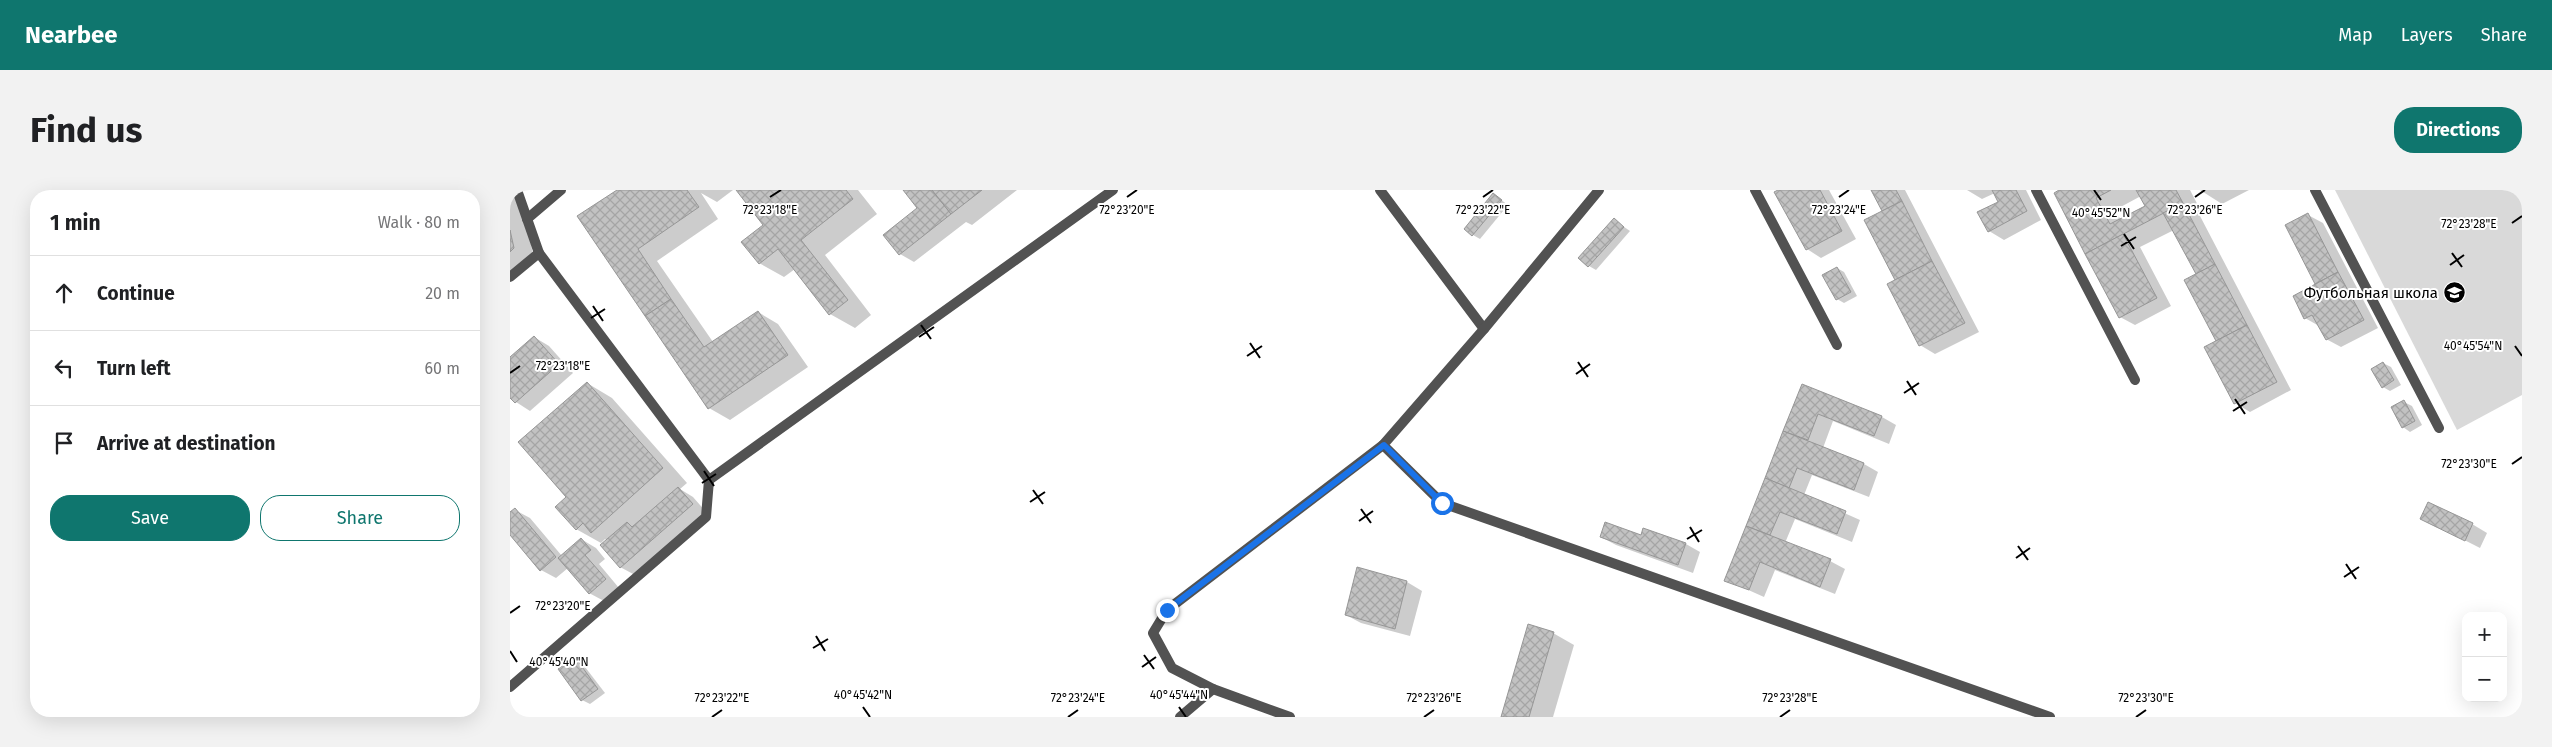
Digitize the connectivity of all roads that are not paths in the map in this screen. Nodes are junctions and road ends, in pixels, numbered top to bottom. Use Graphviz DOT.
graph roads {
  1 [pos="518,190"];
  2 [pos="561,190"];
  3 [pos="1114,190"];
  4 [pos="1380,190"];
  5 [pos="1599,190"];
  6 [pos="1755,190"];
  7 [pos="2036,190"];
  8 [pos="2315,190"];
  9 [pos="527,219"];
  10 [pos="538,253"];
  11 [pos="510,276"];
  12 [pos="1484,329"];
  13 [pos="1837,345"];
  14 [pos="2135,380"];
  15 [pos="2439,428"];
  16 [pos="1384,445"];
  17 [pos="709,480"];
  18 [pos="510,687"];
  19 [pos="1213,689"];
  20 [pos="1180,717"];
  21 [pos="1290,717"];
  22 [pos="2050,717"];
  1 -- 9 [label="street"];
  2 -- 9 [label="street"];
  3 -- 17 [label="street"];
  4 -- 12 [label="street"];
  5 -- 12 [label="street"];
  6 -- 13 [label="street"];
  7 -- 14 [label="street"];
  8 -- 15 [label="street"];
  9 -- 10 [label="street"];
  10 -- 11 [label="street"];
  10 -- 17 [label="street"];
  12 -- 16 [label="street"];
  16 -- 19 [label="street"];
  16 -- 22 [label="street"];
  17 -- 18 [label="street"];
  19 -- 20 [label="street"];
  19 -- 21 [label="street"];
}
